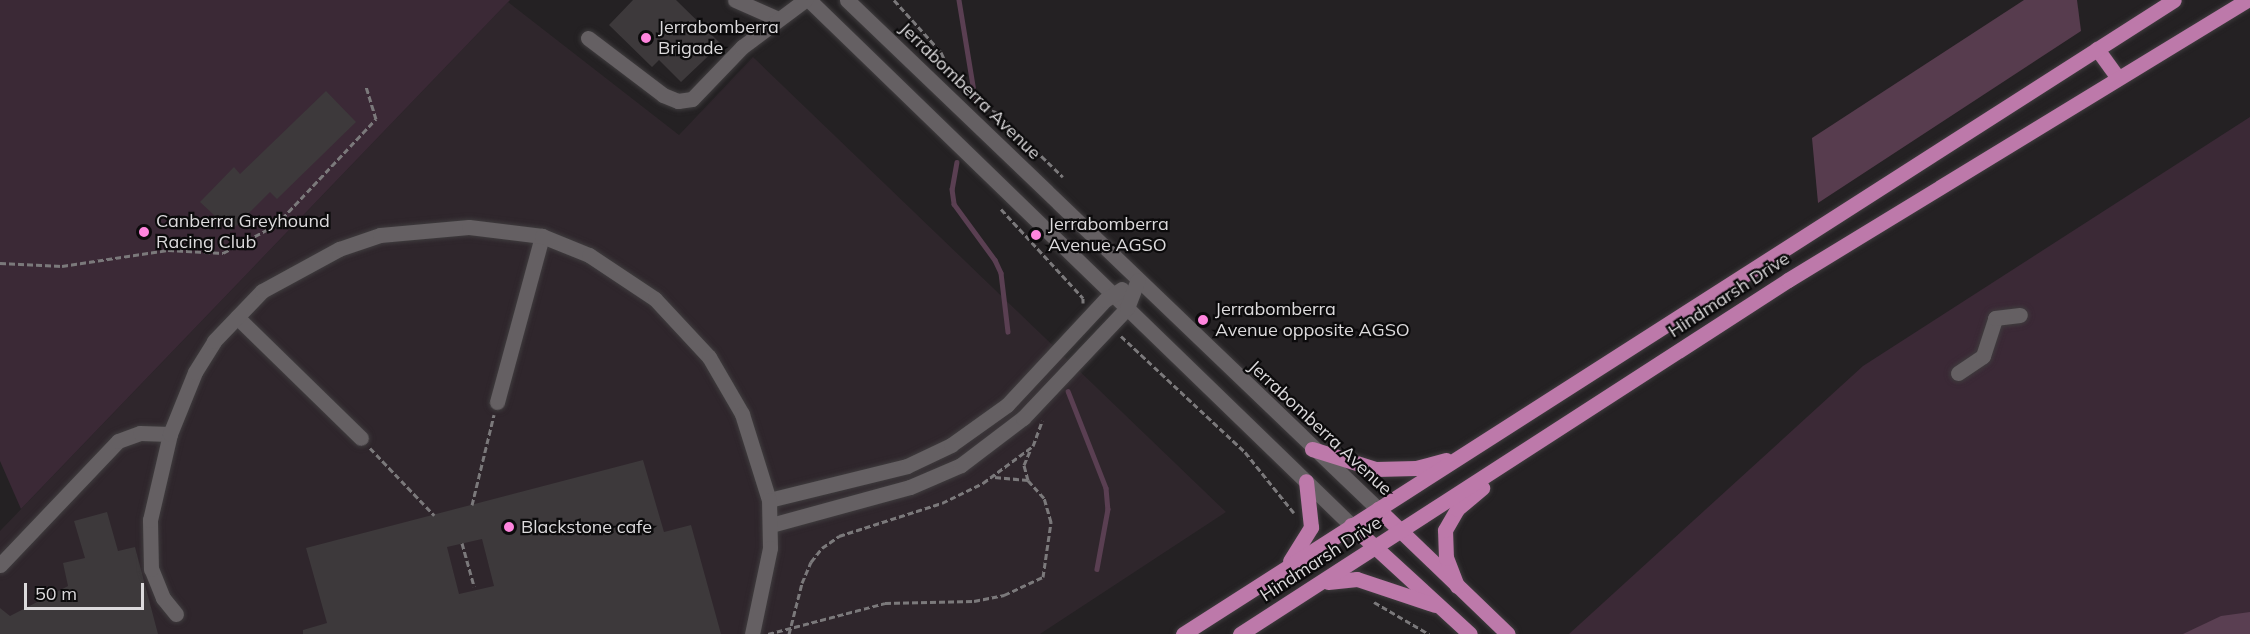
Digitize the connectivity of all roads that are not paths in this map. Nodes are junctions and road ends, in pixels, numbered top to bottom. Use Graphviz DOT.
graph roads {
  1 [pos="735,0"];
  2 [pos="807,0"];
  3 [pos="847,0"];
  4 [pos="2174,0"];
  5 [pos="2247,0"];
  6 [pos="776,18"];
  7 [pos="588,38"];
  8 [pos="2097,49"];
  9 [pos="2117,77"];
  10 [pos="542,236"];
  11 [pos="1104,248"];
  12 [pos="1086,268"];
  13 [pos="1138,280"];
  14 [pos="1113,294"];
  15 [pos="1127,308"];
  16 [pos="2020,315"];
  17 [pos="237,316"];
  18 [pos="1958,373"];
  19 [pos="497,402"];
  20 [pos="170,434"];
  21 [pos="1545,437"];
  22 [pos="360,438"];
  23 [pos="1312,449"];
  24 [pos="1466,453"];
  25 [pos="1306,481"];
  26 [pos="769,500"];
  27 [pos="1378,509"];
  28 [pos="771,525"];
  29 [pos="1351,525"];
  30 [pos="1401,531"];
  31 [pos="1376,548"];
  32 [pos="0,565"];
  33 [pos="1287,567"];
  34 [pos="1322,582"];
  35 [pos="1457,586"];
  36 [pos="1443,608"];
  37 [pos="176,614"];
  38 [pos="752,634"];
  39 [pos="1182,634"];
  40 [pos="1240,634"];
  41 [pos="1470,634"];
  42 [pos="1508,634"];
  1 -- 6 [label="street"];
  2 -- 6 [label="street"];
  2 -- 12 [label="street"];
  3 -- 11 [label="street, Jerrabomberra Avenue"];
  4 -- 8 [label="main road, Hindmarsh Drive"];
  5 -- 9 [label="main road, Hindmarsh Drive"];
  6 -- 7 [label="street"];
  8 -- 9 [label="main road"];
  8 -- 24 [label="main road, Hindmarsh Drive"];
  9 -- 21 [label="main road, Hindmarsh Drive"];
  10 -- 17 [label="street"];
  10 -- 19 [label="street"];
  10 -- 26 [label="street"];
  11 -- 12 [label="street"];
  11 -- 13 [label="street, Jerrabomberra Avenue"];
  12 -- 14 [label="street"];
  13 -- 14 [label="street"];
  13 -- 15 [label="street"];
  13 -- 23 [label="street, Jerrabomberra Avenue"];
  14 -- 15 [label="street"];
  14 -- 26 [label="street"];
  15 -- 25 [label="street"];
  15 -- 28 [label="street"];
  16 -- 18 [label="street"];
  17 -- 20 [label="street"];
  17 -- 22 [label="street"];
  20 -- 32 [label="street"];
  20 -- 37 [label="street"];
  21 -- 30 [label="main road, Hindmarsh Drive"];
  21 -- 35 [label="main road"];
  23 -- 24 [label="main road"];
  23 -- 27 [label="street, Jerrabomberra Avenue"];
  24 -- 27 [label="main road, Hindmarsh Drive"];
  25 -- 29 [label="street"];
  25 -- 33 [label="main road"];
  26 -- 28 [label="street"];
  27 -- 29 [label="main road, Hindmarsh Drive"];
  27 -- 30 [label="main road, Jerrabomberra Avenue"];
  28 -- 38 [label="street"];
  29 -- 31 [label="main road"];
  29 -- 33 [label="main road, Hindmarsh Drive"];
  30 -- 31 [label="main road, Hindmarsh Drive"];
  30 -- 35 [label="main road, Jerrabomberra Avenue"];
  31 -- 34 [label="main road, Hindmarsh Drive"];
  31 -- 36 [label="main road"];
  33 -- 39 [label="main road, Hindmarsh Drive"];
  34 -- 36 [label="main road"];
  34 -- 40 [label="main road, Hindmarsh Drive"];
  35 -- 42 [label="main road, Jerrabomberra Avenue"];
  36 -- 41 [label="main road"];
}
